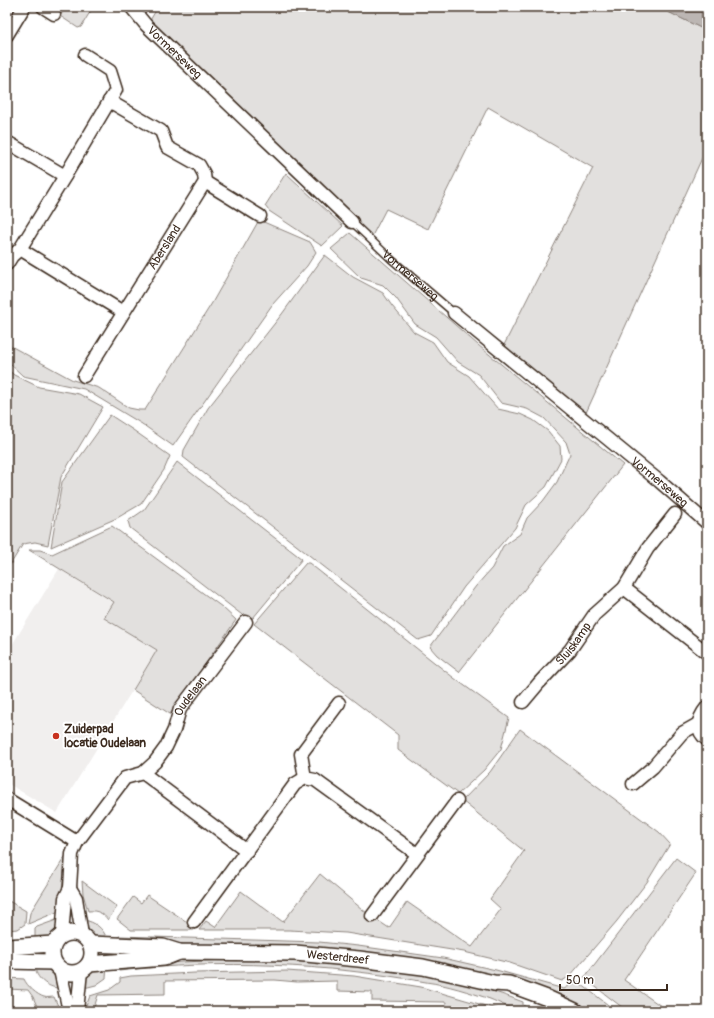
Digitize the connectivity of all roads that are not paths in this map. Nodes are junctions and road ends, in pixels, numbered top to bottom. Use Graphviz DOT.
graph roads {
  1 [pos="24,7"];
  2 [pos="43,7"];
  3 [pos="131,7"];
  4 [pos="54,14"];
  5 [pos="7,36"];
  6 [pos="85,55"];
  7 [pos="109,101"];
  8 [pos="7,142"];
  9 [pos="65,176"];
  10 [pos="205,182"];
  11 [pos="260,216"];
  12 [pos="352,222"];
  13 [pos="20,248"];
  14 [pos="7,264"];
  15 [pos="123,312"];
  16 [pos="454,313"];
  17 [pos="84,376"];
  18 [pos="675,514"];
  19 [pos="707,523"];
  20 [pos="624,588"];
  21 [pos="246,622"];
  22 [pos="707,653"];
  23 [pos="523,702"];
  24 [pos="339,703"];
  25 [pos="707,707"];
  26 [pos="698,724"];
  27 [pos="707,740"];
  28 [pos="143,773"];
  29 [pos="305,778"];
  30 [pos="633,784"];
  31 [pos="7,800"];
  32 [pos="456,801"];
  33 [pos="77,842"];
  34 [pos="247,851"];
  35 [pos="417,854"];
  36 [pos="70,888"];
  37 [pos="372,916"];
  38 [pos="194,922"];
  39 [pos="57,940"];
  40 [pos="86,940"];
  41 [pos="7,947"];
  42 [pos="179,952"];
  43 [pos="7,961"];
  44 [pos="57,966"];
  45 [pos="85,967"];
  46 [pos="494,983"];
  47 [pos="69,1011"];
  48 [pos="77,1011"];
  49 [pos="554,1011"];
  50 [pos="575,1011"];
  1 -- 5 [label="street"];
  2 -- 4 [label="street"];
  3 -- 12 [label="street, Vormerseweg"];
  6 -- 7 [label="street"];
  7 -- 9 [label="street"];
  7 -- 10 [label="street"];
  8 -- 9 [label="street"];
  9 -- 13 [label="street"];
  10 -- 11 [label="street"];
  10 -- 15 [label="street, Abersland"];
  12 -- 16 [label="lane, Vormerseweg"];
  13 -- 14 [label="street"];
  13 -- 15 [label="street"];
  15 -- 17 [label="street, Abersland"];
  16 -- 19 [label="street, Vormerseweg"];
  18 -- 20 [label="street, Sluiskamp"];
  20 -- 22 [label="street"];
  20 -- 23 [label="street, Sluiskamp"];
  21 -- 28 [label="street, Oudelaan"];
  24 -- 29 [label="street"];
  25 -- 26 [label="street"];
  26 -- 27 [label="street"];
  26 -- 30 [label="street"];
  28 -- 33 [label="street, Oudelaan"];
  28 -- 34 [label="street"];
  29 -- 34 [label="street"];
  29 -- 35 [label="street"];
  31 -- 33 [label="street"];
  32 -- 35 [label="street"];
  33 -- 36 [label="street, Oudelaan"];
  34 -- 38 [label="street"];
  35 -- 37 [label="street"];
  36 -- 39 [label="street, Oudelaan"];
  36 -- 40 [label="street, Oudelaan"];
  39 -- 40 [label="street"];
  39 -- 41 [label="street"];
  39 -- 44 [label="street"];
  40 -- 42 [label="street, Westerdreef"];
  40 -- 45 [label="street"];
  42 -- 45 [label="street, Westerdreef"];
  42 -- 46 [label="street, Westerdreef"];
  43 -- 44 [label="street"];
  44 -- 45 [label="street"];
  44 -- 47 [label="street"];
  45 -- 48 [label="street"];
  46 -- 49 [label="street, Westerdreef"];
  46 -- 50 [label="street, Westerdreef"];
}
